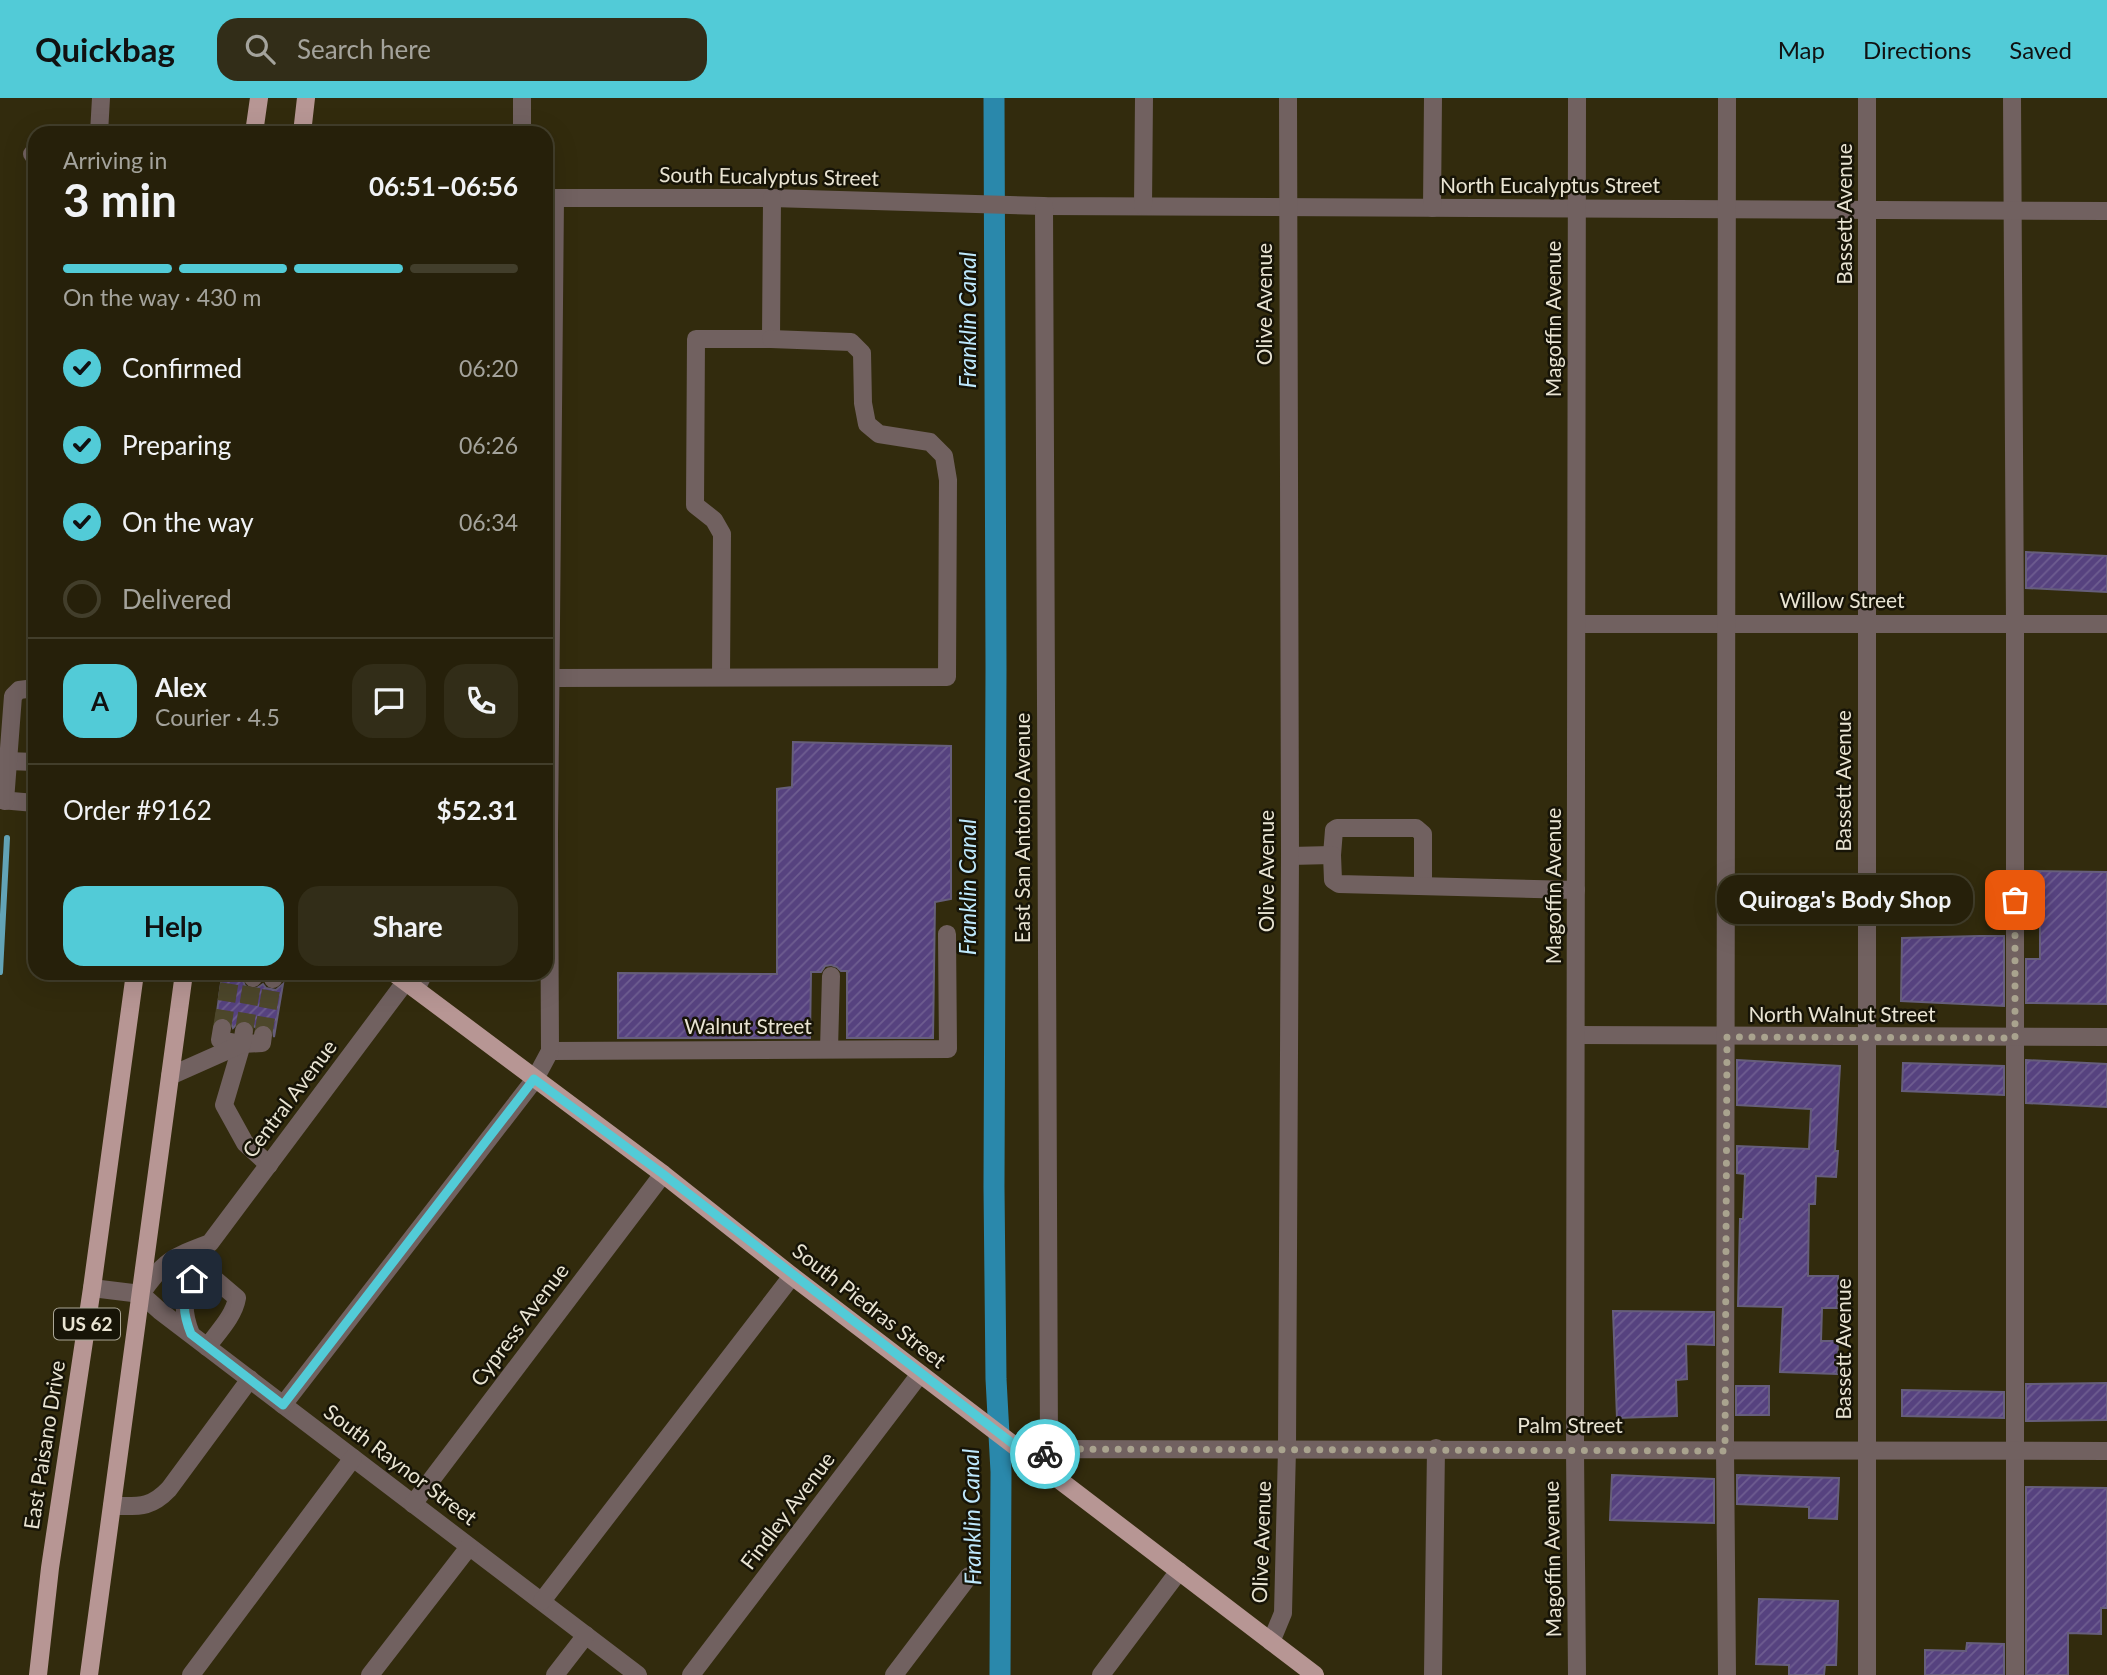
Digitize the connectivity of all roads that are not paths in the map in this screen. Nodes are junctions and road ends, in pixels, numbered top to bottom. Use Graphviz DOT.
graph roads {
  1 [pos="101,98"];
  2 [pos="259,98"];
  3 [pos="306,98"];
  4 [pos="522,98"];
  5 [pos="1144,98"];
  6 [pos="1288,98"];
  7 [pos="1433,98"];
  8 [pos="1577,98"];
  9 [pos="1727,98"];
  10 [pos="1867,98"];
  11 [pos="2012,98"];
  12 [pos="99,126"];
  13 [pos="255,126"];
  14 [pos="303,126"];
  15 [pos="522,126"];
  16 [pos="553,198"];
  17 [pos="772,198"];
  18 [pos="992,205"];
  19 [pos="1044,206"];
  20 [pos="1143,206"];
  21 [pos="1288,207"];
  22 [pos="1432,208"];
  23 [pos="1577,208"];
  24 [pos="1727,209"];
  25 [pos="1867,211"];
  26 [pos="2012,211"];
  27 [pos="2107,211"];
  28 [pos="771,339"];
  29 [pos="1577,624"];
  30 [pos="1725,624"];
  31 [pos="1867,624"];
  32 [pos="2015,624"];
  33 [pos="2107,624"];
  34 [pos="721,676"];
  35 [pos="553,678"];
  36 [pos="28,689"];
  37 [pos="7,761"];
  38 [pos="28,762"];
  39 [pos="2,801"];
  40 [pos="28,803"];
  41 [pos="1332,855"];
  42 [pos="1290,856"];
  43 [pos="1423,886"];
  44 [pos="1576,890"];
  45 [pos="947,934"];
  46 [pos="831,976"];
  47 [pos="134,980"];
  48 [pos="183,980"];
  49 [pos="409,980"];
  50 [pos="411,980"];
  51 [pos="550,980"];
  52 [pos="222,1028"];
  53 [pos="263,1035"];
  54 [pos="1576,1035"];
  55 [pos="243,1037"];
  56 [pos="1727,1037"];
  57 [pos="2107,1037"];
  58 [pos="1867,1038"];
  59 [pos="2015,1038"];
  60 [pos="829,1049"];
  61 [pos="550,1051"];
  62 [pos="170,1076"];
  63 [pos="534,1079"];
  64 [pos="268,1165"];
  65 [pos="663,1174"];
  66 [pos="210,1243"];
  67 [pos="198,1265"];
  68 [pos="792,1276"];
  69 [pos="92,1288"];
  70 [pos="141,1294"];
  71 [pos="191,1334"];
  72 [pos="207,1347"];
  73 [pos="920,1374"];
  74 [pos="250,1379"];
  75 [pos="283,1405"];
  76 [pos="1436,1448"];
  77 [pos="1287,1449"];
  78 [pos="1575,1449"];
  79 [pos="1725,1451"];
  80 [pos="1867,1451"];
  81 [pos="2015,1451"];
  82 [pos="2107,1451"];
  83 [pos="1044,1456"];
  84 [pos="353,1458"];
  85 [pos="413,1504"];
  86 [pos="112,1506"];
  87 [pos="469,1547"];
  88 [pos="1179,1571"];
  89 [pos="969,1576"];
  90 [pos="542,1601"];
  91 [pos="586,1635"];
  92 [pos="1271,1642"];
  93 [pos="38,1675"];
  94 [pos="89,1675"];
  95 [pos="191,1675"];
  96 [pos="370,1675"];
  97 [pos="555,1675"];
  98 [pos="638,1675"];
  99 [pos="691,1675"];
  100 [pos="894,1675"];
  101 [pos="1101,1675"];
  102 [pos="1315,1675"];
  103 [pos="1433,1675"];
  104 [pos="1577,1675"];
  105 [pos="1727,1675"];
  106 [pos="1867,1675"];
  107 [pos="2015,1675"];
  1 -- 12 [label="street"];
  2 -- 13 [label="main road"];
  3 -- 14 [label="main road"];
  4 -- 15 [label="street"];
  5 -- 20 [label="street"];
  6 -- 21 [label="street, Olive Avenue"];
  7 -- 22 [label="street"];
  8 -- 23 [label="street, Magoffin Avenue"];
  9 -- 24 [label="street"];
  10 -- 25 [label="street, Bassett Avenue"];
  11 -- 26 [label="street"];
  16 -- 17 [label="street, South Eucalyptus Street"];
  17 -- 18 [label="street, South Eucalyptus Street"];
  17 -- 28 [label="street"];
  18 -- 19 [label="street, North Eucalyptus Street"];
  19 -- 20 [label="street, North Eucalyptus Street"];
  19 -- 83 [label="street, East San Antonio Avenue"];
  20 -- 21 [label="street, North Eucalyptus Street"];
  21 -- 22 [label="street, North Eucalyptus Street"];
  21 -- 42 [label="street, Olive Avenue"];
  22 -- 23 [label="street, North Eucalyptus Street"];
  23 -- 24 [label="street, North Eucalyptus Street"];
  23 -- 29 [label="street, Magoffin Avenue"];
  24 -- 25 [label="street, North Eucalyptus Street"];
  24 -- 30 [label="street"];
  25 -- 26 [label="street, North Eucalyptus Street"];
  25 -- 31 [label="street, Bassett Avenue"];
  26 -- 27 [label="street, North Eucalyptus Street"];
  26 -- 32 [label="street"];
  28 -- 34 [label="street"];
  28 -- 34 [label="street"];
  29 -- 30 [label="street, Willow Street"];
  29 -- 44 [label="street, Magoffin Avenue"];
  30 -- 31 [label="street, Willow Street"];
  30 -- 56 [label="street"];
  31 -- 32 [label="street, Willow Street"];
  31 -- 58 [label="street, Bassett Avenue"];
  32 -- 33 [label="street, Willow Street"];
  32 -- 59 [label="street"];
  34 -- 35 [label="street"];
  36 -- 37 [label="street"];
  37 -- 38 [label="street"];
  37 -- 39 [label="street"];
  39 -- 40 [label="street"];
  41 -- 42 [label="street"];
  41 -- 43 [label="street"];
  41 -- 43 [label="street"];
  42 -- 77 [label="street, Olive Avenue"];
  43 -- 44 [label="street"];
  44 -- 54 [label="street, Magoffin Avenue"];
  45 -- 60 [label="street, Walnut Street"];
  46 -- 60 [label="street"];
  47 -- 69 [label="main road, East Paisano Drive / US 62"];
  48 -- 62 [label="main road, US 62"];
  49 -- 64 [label="street, Central Avenue"];
  50 -- 63 [label="main road, South Piedras Street"];
  51 -- 61 [label="street"];
  52 -- 55 [label="street"];
  53 -- 55 [label="street"];
  54 -- 56 [label="street, North Walnut Street"];
  54 -- 78 [label="street, Magoffin Avenue"];
  55 -- 62 [label="street"];
  55 -- 64 [label="street"];
  56 -- 58 [label="street, North Walnut Street"];
  56 -- 79 [label="street"];
  57 -- 59 [label="street, North Walnut Street"];
  58 -- 59 [label="street, North Walnut Street"];
  58 -- 80 [label="street, Bassett Avenue"];
  59 -- 81 [label="street"];
  60 -- 61 [label="street, Walnut Street"];
  61 -- 63 [label="street"];
  62 -- 70 [label="main road, US 62"];
  63 -- 65 [label="main road, South Piedras Street"];
  63 -- 75 [label="street"];
  64 -- 66 [label="street, Central Avenue"];
  65 -- 68 [label="main road, South Piedras Street"];
  65 -- 85 [label="street, Cypress Avenue"];
  66 -- 67 [label="street, Central Avenue"];
  66 -- 70 [label="street"];
  67 -- 71 [label="street, Central Avenue"];
  67 -- 72 [label="street"];
  68 -- 73 [label="main road, South Piedras Street"];
  68 -- 90 [label="street"];
  69 -- 70 [label="street"];
  69 -- 93 [label="main road, East Paisano Drive / US 62"];
  70 -- 71 [label="street, South Raynor Street"];
  70 -- 86 [label="main road, US 62"];
  71 -- 72 [label="street, South Raynor Street"];
  72 -- 74 [label="street, South Raynor Street"];
  73 -- 83 [label="main road, South Piedras Street"];
  73 -- 99 [label="street, Findley Avenue"];
  74 -- 75 [label="street, South Raynor Street"];
  74 -- 86 [label="street"];
  75 -- 84 [label="street, South Raynor Street"];
  76 -- 77 [label="street, Palm Street"];
  76 -- 78 [label="street, Palm Street"];
  76 -- 103 [label="street"];
  77 -- 83 [label="street, Palm Street"];
  77 -- 92 [label="street, Olive Avenue"];
  78 -- 79 [label="street, Palm Street"];
  78 -- 104 [label="street, Magoffin Avenue"];
  79 -- 80 [label="street, Palm Street"];
  79 -- 105 [label="street"];
  80 -- 81 [label="street, Palm Street"];
  80 -- 106 [label="street, Bassett Avenue"];
  81 -- 82 [label="street, Palm Street"];
  81 -- 107 [label="street"];
  83 -- 88 [label="main road, South Piedras Street"];
  84 -- 85 [label="street, South Raynor Street"];
  84 -- 95 [label="street"];
  85 -- 87 [label="street, South Raynor Street"];
  86 -- 94 [label="main road, US 62"];
  87 -- 90 [label="street, South Raynor Street"];
  87 -- 96 [label="street"];
  88 -- 92 [label="main road, South Piedras Street"];
  88 -- 101 [label="street"];
  89 -- 100 [label="street"];
  90 -- 91 [label="street, South Raynor Street"];
  91 -- 97 [label="street"];
  91 -- 98 [label="street, South Raynor Street"];
  92 -- 102 [label="main road, South Piedras Street"];
}
